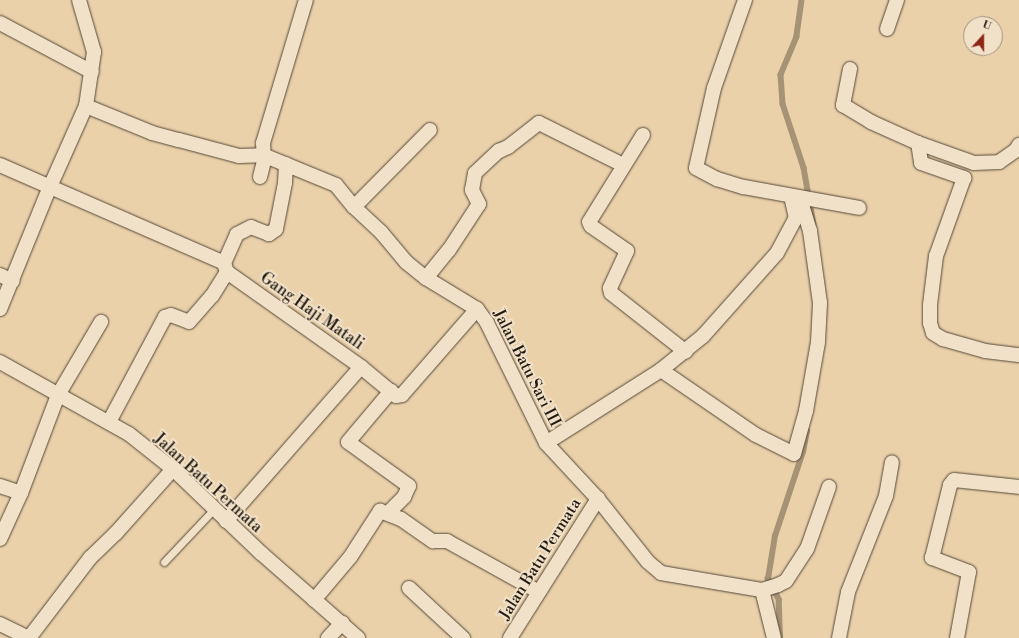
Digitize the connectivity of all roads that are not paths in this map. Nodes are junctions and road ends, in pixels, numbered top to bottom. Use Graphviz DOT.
graph roads {
  1 [pos="79,0"];
  2 [pos="306,0"];
  3 [pos="745,0"];
  4 [pos="897,0"];
  5 [pos="0,23"];
  6 [pos="887,29"];
  7 [pos="850,69"];
  8 [pos="92,72"];
  9 [pos="86,106"];
  10 [pos="430,130"];
  11 [pos="643,135"];
  12 [pos="918,144"];
  13 [pos="1019,145"];
  14 [pos="264,158"];
  15 [pos="0,165"];
  16 [pos="623,165"];
  17 [pos="286,172"];
  18 [pos="260,177"];
  19 [pos="49,188"];
  20 [pos="794,198"];
  21 [pos="354,207"];
  22 [pos="860,208"];
  23 [pos="226,267"];
  24 [pos="0,275"];
  25 [pos="426,278"];
  26 [pos="13,281"];
  27 [pos="0,309"];
  28 [pos="477,309"];
  29 [pos="101,322"];
  30 [pos="686,352"];
  31 [pos="1019,355"];
  32 [pos="0,362"];
  33 [pos="361,367"];
  34 [pos="661,370"];
  35 [pos="391,391"];
  36 [pos="58,395"];
  37 [pos="110,422"];
  38 [pos="546,442"];
  39 [pos="892,463"];
  40 [pos="173,469"];
  41 [pos="0,486"];
  42 [pos="829,487"];
  43 [pos="1019,487"];
  44 [pos="21,493"];
  45 [pos="598,499"];
  46 [pos="214,509"];
  47 [pos="388,513"];
  48 [pos="226,521"];
  49 [pos="0,539"];
  50 [pos="164,562"];
  51 [pos="408,588"];
  52 [pos="770,588"];
  53 [pos="539,592"];
  54 [pos="314,600"];
  55 [pos="342,623"];
  56 [pos="0,624"];
  57 [pos="29,638"];
  58 [pos="328,638"];
  59 [pos="358,638"];
  60 [pos="463,638"];
  61 [pos="510,638"];
  62 [pos="774,638"];
  63 [pos="839,638"];
  64 [pos="957,638"];
  1 -- 8 [label="street"];
  2 -- 14 [label="street"];
  3 -- 20 [label="street"];
  4 -- 6 [label="street"];
  5 -- 8 [label="street"];
  7 -- 12 [label="street"];
  8 -- 9 [label="street"];
  9 -- 14 [label="street, Jalan Batu Sari III"];
  9 -- 19 [label="street"];
  10 -- 21 [label="street"];
  11 -- 16 [label="street"];
  12 -- 13 [label="street"];
  12 -- 31 [label="street"];
  14 -- 17 [label="street, Jalan Batu Sari III"];
  14 -- 18 [label="street"];
  15 -- 19 [label="street, Gang Haji Matali"];
  16 -- 25 [label="street"];
  16 -- 30 [label="street"];
  17 -- 21 [label="street, Jalan Batu Sari III"];
  17 -- 23 [label="street"];
  19 -- 23 [label="street, Gang Haji Matali"];
  19 -- 26 [label="street"];
  20 -- 22 [label="street"];
  20 -- 30 [label="street"];
  20 -- 34 [label="street"];
  21 -- 25 [label="street, Jalan Batu Sari III"];
  23 -- 33 [label="street, Gang Haji Matali"];
  23 -- 37 [label="street"];
  24 -- 26 [label="street"];
  25 -- 28 [label="street, Jalan Batu Sari III"];
  26 -- 27 [label="street"];
  28 -- 35 [label="street"];
  28 -- 38 [label="street, Jalan Batu Sari III"];
  29 -- 36 [label="street"];
  30 -- 34 [label="street"];
  32 -- 36 [label="street, Jalan Batu Permata"];
  33 -- 35 [label="street"];
  33 -- 48 [label="street, Gang Haji Matali"];
  34 -- 38 [label="street"];
  35 -- 47 [label="street"];
  36 -- 37 [label="street, Jalan Batu Permata"];
  36 -- 44 [label="street"];
  37 -- 40 [label="street, Jalan Batu Permata"];
  38 -- 45 [label="street, Jalan Batu Sari III"];
  39 -- 63 [label="street"];
  40 -- 46 [label="street, Jalan Batu Permata"];
  40 -- 57 [label="street"];
  41 -- 44 [label="street"];
  42 -- 52 [label="street"];
  43 -- 64 [label="street"];
  44 -- 49 [label="street"];
  45 -- 52 [label="street, Jalan Batu Sari III"];
  45 -- 53 [label="street, Jalan Batu Permata"];
  46 -- 48 [label="street, Jalan Batu Permata"];
  46 -- 50 [label="lane"];
  47 -- 53 [label="street"];
  47 -- 54 [label="street"];
  48 -- 54 [label="street, Jalan Batu Permata"];
  51 -- 60 [label="street"];
  52 -- 62 [label="street"];
  53 -- 61 [label="street, Jalan Batu Permata"];
  54 -- 55 [label="street, Jalan Batu Permata"];
  55 -- 58 [label="street"];
  55 -- 59 [label="street, Jalan Batu Permata"];
  56 -- 57 [label="street"];
}
